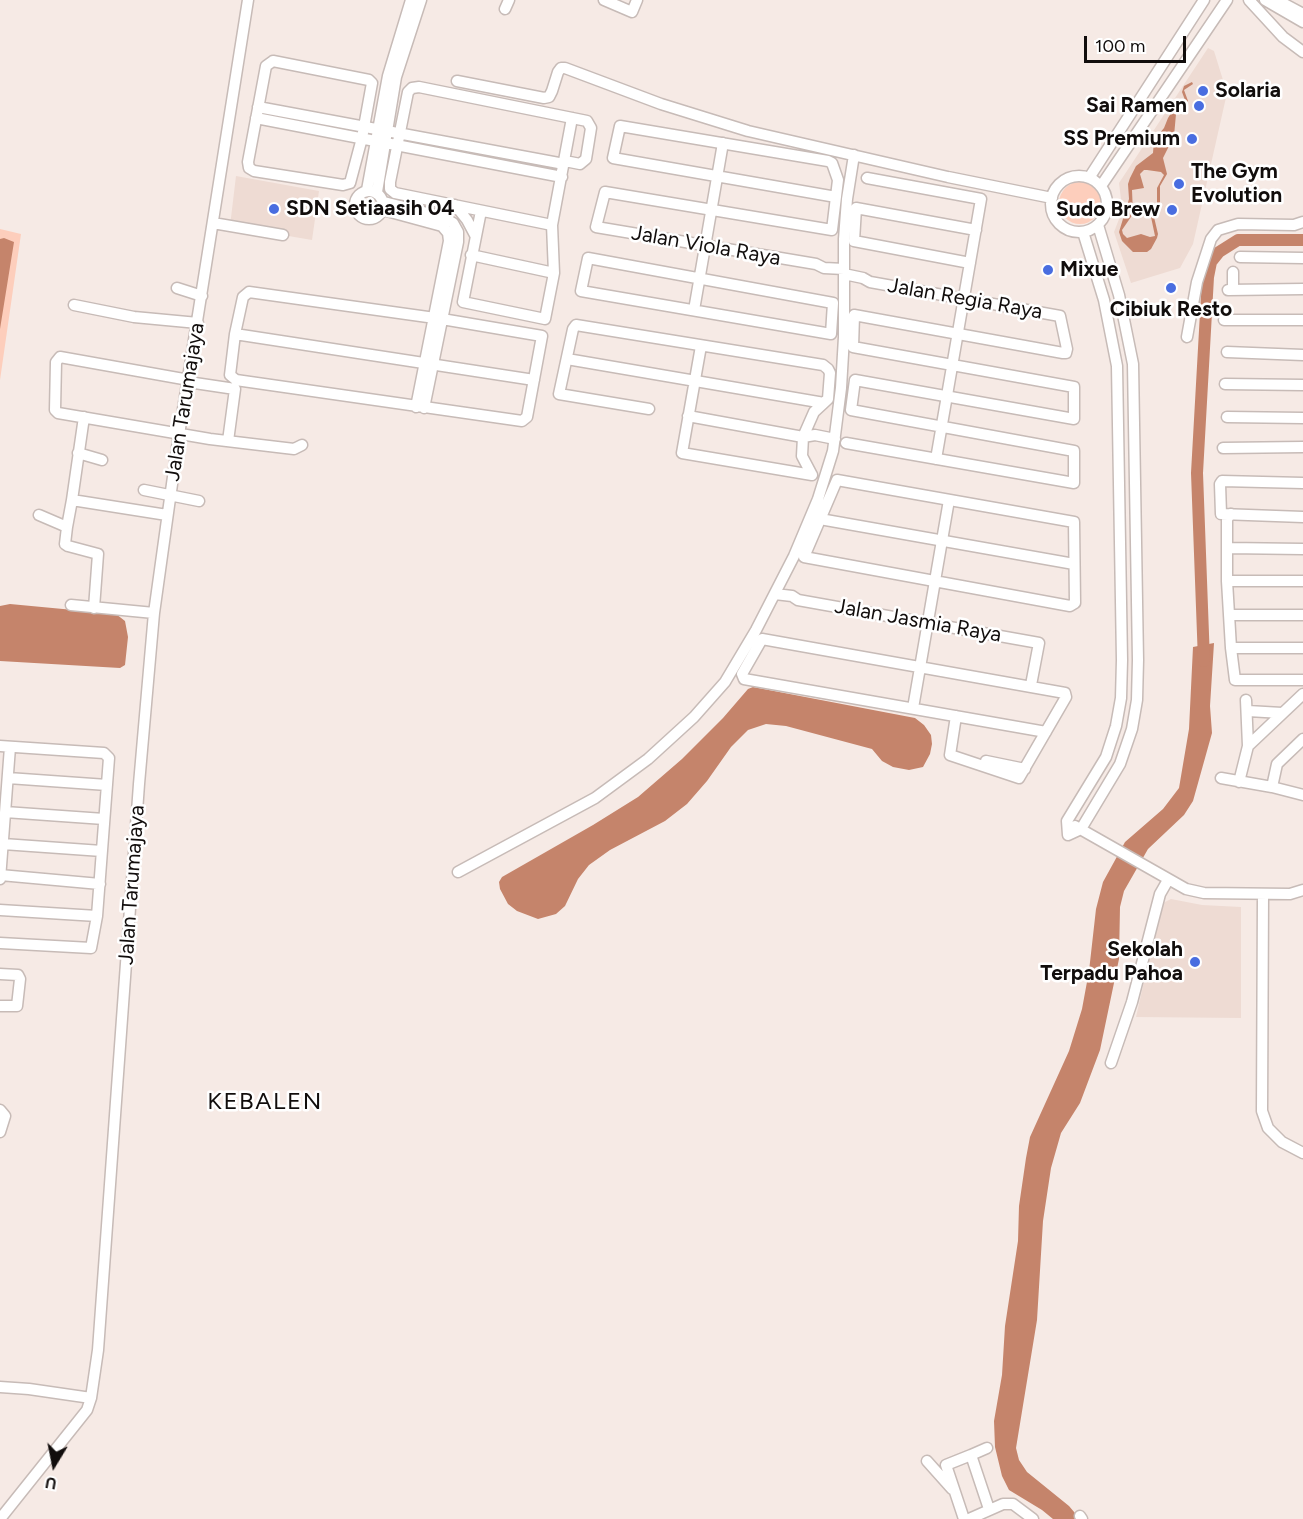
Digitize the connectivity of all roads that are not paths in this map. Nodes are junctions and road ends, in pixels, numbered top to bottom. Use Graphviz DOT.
graph roads {
  1 [pos="248,0"];
  2 [pos="411,0"];
  3 [pos="421,0"];
  4 [pos="604,0"];
  5 [pos="637,0"];
  6 [pos="1204,0"];
  7 [pos="1227,0"];
  8 [pos="1249,0"];
  9 [pos="1265,0"];
  10 [pos="1277,0"];
  11 [pos="1303,14"];
  12 [pos="1303,22"];
  13 [pos="1303,52"];
  14 [pos="392,77"];
  15 [pos="457,81"];
  16 [pos="257,112"];
  17 [pos="572,118"];
  18 [pos="363,133"];
  19 [pos="381,136"];
  20 [pos="398,140"];
  21 [pos="723,143"];
  22 [pos="854,155"];
  23 [pos="565,163"];
  24 [pos="717,176"];
  25 [pos="562,177"];
  26 [pos="867,178"];
  27 [pos="1089,178"];
  28 [pos="1101,186"];
  29 [pos="372,191"];
  30 [pos="836,197"];
  31 [pos="1052,198"];
  32 [pos="455,205"];
  33 [pos="384,206"];
  34 [pos="712,210"];
  35 [pos="481,211"];
  36 [pos="1303,222"];
  37 [pos="213,223"];
  38 [pos="552,225"];
  39 [pos="1098,225"];
  40 [pos="976,230"];
  41 [pos="1083,232"];
  42 [pos="283,235"];
  43 [pos="476,236"];
  44 [pos="705,246"];
  45 [pos="471,255"];
  46 [pos="1240,257"];
  47 [pos="1303,258"];
  48 [pos="970,263"];
  49 [pos="844,272"];
  50 [pos="554,273"];
  51 [pos="1233,273"];
  52 [pos="700,279"];
  53 [pos="177,288"];
  54 [pos="1303,290"];
  55 [pos="199,295"];
  56 [pos="1119,295"];
  57 [pos="964,299"];
  58 [pos="1104,300"];
  59 [pos="74,305"];
  60 [pos="694,310"];
  61 [pos="438,319"];
  62 [pos="1224,320"];
  63 [pos="1303,320"];
  64 [pos="192,323"];
  65 [pos="235,334"];
  66 [pos="957,334"];
  67 [pos="1187,338"];
  68 [pos="701,346"];
  69 [pos="1227,352"];
  70 [pos="1303,355"];
  71 [pos="567,359"];
  72 [pos="429,364"];
  73 [pos="952,365"];
  74 [pos="187,380"];
  75 [pos="534,380"];
  76 [pos="694,381"];
  77 [pos="1224,384"];
  78 [pos="1303,385"];
  79 [pos="947,396"];
  80 [pos="824,403"];
  81 [pos="420,408"];
  82 [pos="649,410"];
  83 [pos="688,416"];
  84 [pos="84,417"];
  85 [pos="1227,417"];
  86 [pos="1303,418"];
  87 [pos="941,427"];
  88 [pos="177,433"];
  89 [pos="803,436"];
  90 [pos="228,441"];
  91 [pos="838,442"];
  92 [pos="302,446"];
  93 [pos="1303,447"];
  94 [pos="1223,448"];
  95 [pos="78,453"];
  96 [pos="936,459"];
  97 [pos="102,460"];
  98 [pos="1303,483"];
  99 [pos="144,490"];
  100 [pos="167,496"];
  101 [pos="72,500"];
  102 [pos="949,500"];
  103 [pos="199,501"];
  104 [pos="165,514"];
  105 [pos="1231,514"];
  106 [pos="39,515"];
  107 [pos="1303,517"];
  108 [pos="820,519"];
  109 [pos="67,527"];
  110 [pos="942,540"];
  111 [pos="1227,548"];
  112 [pos="1303,549"];
  113 [pos="1074,564"];
  114 [pos="1227,580"];
  115 [pos="935,581"];
  116 [pos="1303,581"];
  117 [pos="773,597"];
  118 [pos="71,605"];
  119 [pos="94,608"];
  120 [pos="149,613"];
  121 [pos="1230,615"];
  122 [pos="1303,615"];
  123 [pos="928,623"];
  124 [pos="1231,648"];
  125 [pos="1303,648"];
  126 [pos="920,666"];
  127 [pos="1303,680"];
  128 [pos="1031,685"];
  129 [pos="1303,694"];
  130 [pos="913,708"];
  131 [pos="1282,713"];
  132 [pos="957,716"];
  133 [pos="1046,732"];
  134 [pos="1303,740"];
  135 [pos="5,746"];
  136 [pos="1248,746"];
  137 [pos="8,778"];
  138 [pos="1221,778"];
  139 [pos="1239,782"];
  140 [pos="107,785"];
  141 [pos="1272,787"];
  142 [pos="1301,793"];
  143 [pos="5,812"];
  144 [pos="104,819"];
  145 [pos="1081,829"];
  146 [pos="3,844"];
  147 [pos="102,851"];
  148 [pos="458,872"];
  149 [pos="0,876"];
  150 [pos="1168,880"];
  151 [pos="100,884"];
  152 [pos="1303,890"];
  153 [pos="1263,894"];
  154 [pos="0,910"];
  155 [pos="97,916"];
  156 [pos="0,943"];
  157 [pos="0,974"];
  158 [pos="0,1006"];
  159 [pos="1111,1063"];
  160 [pos="0,1110"];
  161 [pos="0,1132"];
  162 [pos="1303,1153"];
  163 [pos="0,1387"];
  164 [pos="87,1397"];
  165 [pos="987,1448"];
  166 [pos="972,1455"];
  167 [pos="927,1461"];
  168 [pos="946,1465"];
  169 [pos="935,1470"];
  170 [pos="956,1494"];
  171 [pos="990,1509"];
  172 [pos="0,1519"];
  173 [pos="967,1519"];
  174 [pos="1033,1519"];
  1 -- 37 [label="street, Jalan Tarumajaya"];
  2 -- 14 [label="street"];
  3 -- 14 [label="street"];
  4 -- 5 [label="street"];
  6 -- 27 [label="street"];
  7 -- 28 [label="street"];
  8 -- 13 [label="street"];
  9 -- 12 [label="street"];
  10 -- 11 [label="street"];
  14 -- 19 [label="street"];
  15 -- 22 [label="street"];
  16 -- 18 [label="street"];
  16 -- 18 [label="street"];
  16 -- 18 [label="street"];
  17 -- 20 [label="street"];
  17 -- 23 [label="street"];
  17 -- 23 [label="street"];
  18 -- 19 [label="street"];
  19 -- 20 [label="street"];
  19 -- 29 [label="street"];
  20 -- 23 [label="street"];
  20 -- 25 [label="street"];
  20 -- 32 [label="street"];
  21 -- 24 [label="street"];
  21 -- 24 [label="street"];
  21 -- 30 [label="street"];
  22 -- 31 [label="street"];
  22 -- 49 [label="street"];
  23 -- 25 [label="street"];
  24 -- 30 [label="street"];
  24 -- 34 [label="street"];
  25 -- 38 [label="street"];
  26 -- 40 [label="street"];
  27 -- 28 [label="street"];
  27 -- 31 [label="street"];
  28 -- 39 [label="street"];
  29 -- 33 [label="street"];
  29 -- 33 [label="street"];
  30 -- 34 [label="street"];
  31 -- 41 [label="street"];
  32 -- 35 [label="street"];
  32 -- 43 [label="street"];
  33 -- 61 [label="street"];
  34 -- 44 [label="street"];
  34 -- 44 [label="street, Jalan Viola Raya"];
  35 -- 38 [label="street"];
  35 -- 43 [label="street"];
  36 -- 67 [label="street"];
  37 -- 42 [label="street"];
  37 -- 55 [label="street, Jalan Tarumajaya"];
  38 -- 50 [label="street"];
  39 -- 41 [label="street"];
  39 -- 56 [label="street"];
  40 -- 48 [label="street"];
  40 -- 48 [label="street"];
  41 -- 58 [label="street"];
  43 -- 45 [label="street"];
  44 -- 49 [label="street, Jalan Viola Raya"];
  44 -- 52 [label="street"];
  45 -- 50 [label="street"];
  45 -- 50 [label="street"];
  46 -- 47 [label="street"];
  48 -- 57 [label="street"];
  49 -- 57 [label="street, Jalan Regia Raya"];
  49 -- 91 [label="street"];
  51 -- 54 [label="street"];
  52 -- 60 [label="street"];
  52 -- 60 [label="street"];
  52 -- 60 [label="street"];
  53 -- 55 [label="street"];
  55 -- 64 [label="street, Jalan Tarumajaya"];
  56 -- 58 [label="street"];
  56 -- 145 [label="street"];
  57 -- 66 [label="street"];
  57 -- 66 [label="street, Jalan Regia Raya"];
  58 -- 145 [label="street"];
  59 -- 64 [label="street"];
  61 -- 65 [label="street"];
  61 -- 72 [label="street"];
  61 -- 75 [label="street"];
  62 -- 63 [label="street"];
  64 -- 74 [label="street, Jalan Tarumajaya"];
  65 -- 72 [label="street"];
  65 -- 81 [label="street"];
  66 -- 73 [label="street"];
  66 -- 73 [label="street"];
  68 -- 71 [label="street"];
  68 -- 76 [label="street"];
  68 -- 80 [label="street"];
  69 -- 70 [label="street"];
  71 -- 76 [label="street"];
  71 -- 82 [label="street"];
  72 -- 75 [label="street"];
  72 -- 81 [label="street"];
  73 -- 79 [label="street"];
  73 -- 79 [label="street"];
  74 -- 84 [label="street"];
  74 -- 88 [label="street, Jalan Tarumajaya"];
  74 -- 90 [label="street"];
  75 -- 81 [label="street"];
  76 -- 80 [label="street"];
  76 -- 83 [label="street"];
  77 -- 78 [label="street"];
  79 -- 87 [label="street"];
  79 -- 87 [label="street"];
  80 -- 89 [label="street"];
  83 -- 89 [label="street"];
  83 -- 89 [label="street"];
  84 -- 88 [label="street"];
  84 -- 95 [label="street"];
  85 -- 86 [label="street"];
  87 -- 96 [label="street"];
  87 -- 96 [label="street"];
  88 -- 90 [label="street"];
  88 -- 100 [label="street, Jalan Tarumajaya"];
  89 -- 91 [label="street"];
  90 -- 92 [label="street"];
  91 -- 96 [label="street"];
  91 -- 117 [label="street"];
  93 -- 94 [label="street"];
  95 -- 97 [label="street"];
  95 -- 101 [label="street"];
  98 -- 105 [label="street"];
  99 -- 100 [label="street"];
  100 -- 103 [label="street"];
  100 -- 104 [label="street, Jalan Tarumajaya"];
  101 -- 104 [label="street"];
  101 -- 109 [label="street"];
  102 -- 108 [label="street"];
  102 -- 110 [label="street"];
  102 -- 113 [label="street"];
  104 -- 120 [label="street, Jalan Tarumajaya"];
  105 -- 107 [label="street"];
  105 -- 111 [label="street"];
  106 -- 109 [label="street"];
  108 -- 110 [label="street"];
  108 -- 115 [label="street"];
  109 -- 119 [label="street"];
  110 -- 113 [label="street"];
  110 -- 115 [label="street"];
  111 -- 112 [label="street"];
  111 -- 114 [label="street"];
  113 -- 115 [label="street"];
  114 -- 116 [label="street"];
  114 -- 121 [label="street"];
  115 -- 123 [label="street"];
  117 -- 123 [label="street, Jalan Jasmia Raya"];
  117 -- 148 [label="street"];
  118 -- 119 [label="street"];
  119 -- 120 [label="street"];
  120 -- 164 [label="street, Jalan Tarumajaya"];
  121 -- 122 [label="street"];
  121 -- 124 [label="street"];
  123 -- 126 [label="street"];
  123 -- 128 [label="street, Jalan Jasmia Raya"];
  124 -- 125 [label="street"];
  124 -- 127 [label="street"];
  126 -- 128 [label="street"];
  126 -- 130 [label="street"];
  126 -- 130 [label="street"];
  128 -- 133 [label="street"];
  129 -- 131 [label="street"];
  130 -- 132 [label="street"];
  131 -- 136 [label="street"];
  131 -- 136 [label="street"];
  132 -- 133 [label="street"];
  132 -- 133 [label="street"];
  134 -- 141 [label="street"];
  135 -- 137 [label="street"];
  135 -- 140 [label="street"];
  136 -- 139 [label="street"];
  137 -- 140 [label="street"];
  137 -- 143 [label="street"];
  138 -- 139 [label="street"];
  139 -- 141 [label="street"];
  140 -- 144 [label="street"];
  141 -- 142 [label="street"];
  143 -- 144 [label="street"];
  143 -- 146 [label="street"];
  144 -- 147 [label="street"];
  145 -- 150 [label="street"];
  146 -- 147 [label="street"];
  146 -- 149 [label="street"];
  147 -- 151 [label="street"];
  149 -- 151 [label="street"];
  150 -- 153 [label="street"];
  150 -- 159 [label="street"];
  151 -- 155 [label="street"];
  152 -- 153 [label="street"];
  153 -- 162 [label="street"];
  154 -- 155 [label="street"];
  155 -- 156 [label="street"];
  157 -- 158 [label="street"];
  160 -- 161 [label="street"];
  163 -- 164 [label="street"];
  164 -- 172 [label="street, Jalan Tarumajaya"];
  165 -- 166 [label="street"];
  166 -- 168 [label="street"];
  166 -- 171 [label="street"];
  167 -- 169 [label="street"];
  168 -- 169 [label="street"];
  168 -- 170 [label="street"];
  169 -- 170 [label="street"];
  170 -- 173 [label="street"];
  171 -- 173 [label="street"];
  171 -- 174 [label="street"];
}
